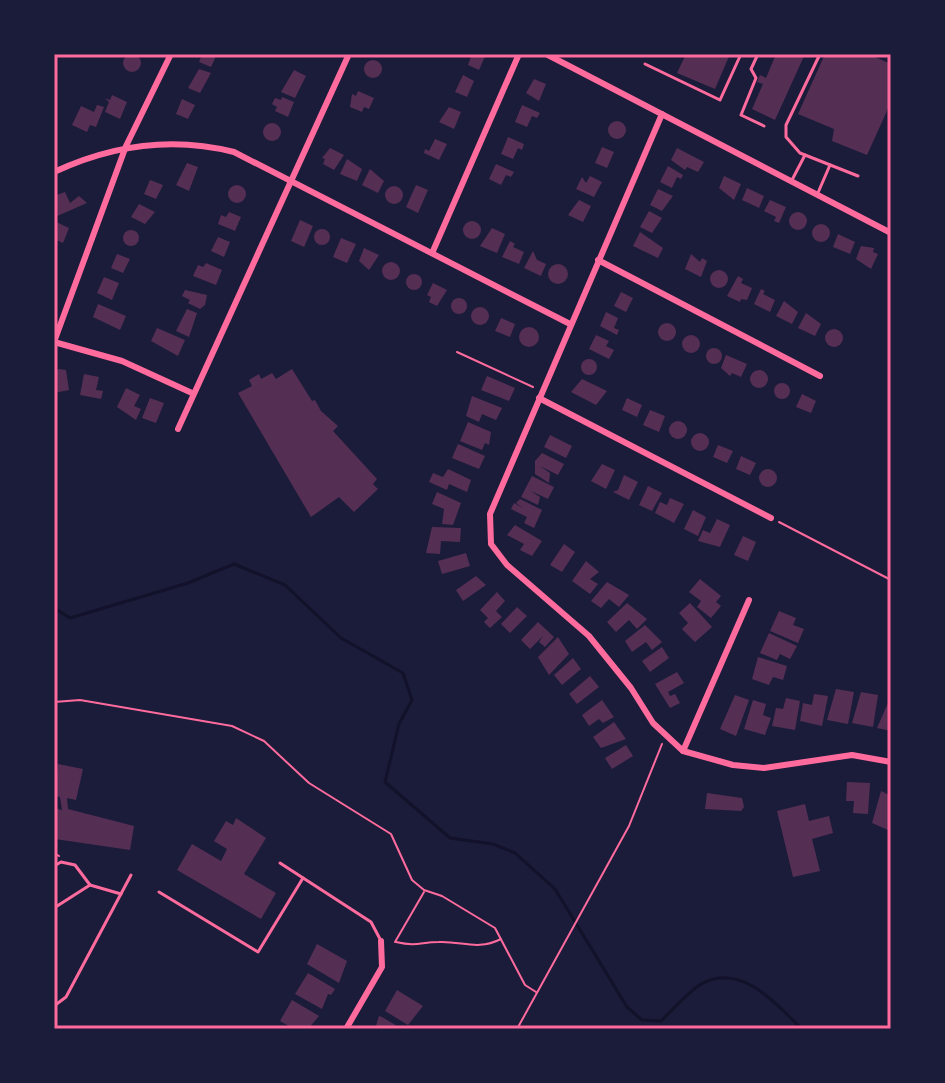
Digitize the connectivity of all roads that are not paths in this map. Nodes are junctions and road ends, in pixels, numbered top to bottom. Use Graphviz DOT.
graph roads {
  1 [pos="171,54"];
  2 [pos="349,54"];
  3 [pos="519,54"];
  4 [pos="546,54"];
  5 [pos="741,54"];
  6 [pos="758,54"];
  7 [pos="820,54"];
  8 [pos="645,64"];
  9 [pos="662,114"];
  10 [pos="764,126"];
  11 [pos="126,146"];
  12 [pos="805,155"];
  13 [pos="830,165"];
  14 [pos="54,172"];
  15 [pos="858,176"];
  16 [pos="294,180"];
  17 [pos="790,183"];
  18 [pos="816,197"];
  19 [pos="891,233"];
  20 [pos="433,251"];
  21 [pos="598,260"];
  22 [pos="570,324"];
  23 [pos="54,342"];
  24 [pos="820,376"];
  25 [pos="192,393"];
  26 [pos="540,394"];
  27 [pos="178,429"];
  28 [pos="771,518"];
  29 [pos="749,600"];
  30 [pos="683,751"];
  31 [pos="891,762"];
  32 [pos="280,863"];
  33 [pos="54,866"];
  34 [pos="131,875"];
  35 [pos="303,878"];
  36 [pos="90,885"];
  37 [pos="159,892"];
  38 [pos="121,894"];
  39 [pos="54,908"];
  40 [pos="381,941"];
  41 [pos="54,1006"];
  42 [pos="346,1029"];
  1 -- 11 [label="street"];
  2 -- 16 [label="street"];
  3 -- 20 [label="street"];
  4 -- 9 [label="street"];
  5 -- 8 [label="lane"];
  6 -- 10 [label="lane"];
  7 -- 12 [label="lane"];
  9 -- 17 [label="street"];
  9 -- 21 [label="street"];
  11 -- 14 [label="street"];
  11 -- 16 [label="street"];
  11 -- 23 [label="street"];
  12 -- 13 [label="lane"];
  12 -- 17 [label="lane"];
  13 -- 15 [label="lane"];
  13 -- 18 [label="lane"];
  16 -- 20 [label="street"];
  16 -- 25 [label="street"];
  17 -- 18 [label="street"];
  18 -- 19 [label="street"];
  20 -- 22 [label="street"];
  21 -- 22 [label="street"];
  21 -- 24 [label="street"];
  22 -- 26 [label="street"];
  23 -- 25 [label="street"];
  25 -- 27 [label="street"];
  26 -- 28 [label="street"];
  26 -- 30 [label="street"];
  29 -- 30 [label="street"];
  30 -- 31 [label="street"];
  32 -- 35 [label="lane"];
  33 -- 36 [label="lane"];
  34 -- 38 [label="lane"];
  35 -- 37 [label="lane"];
  35 -- 40 [label="lane"];
  36 -- 38 [label="lane"];
  36 -- 39 [label="lane"];
  38 -- 41 [label="lane"];
  40 -- 42 [label="street"];
}
